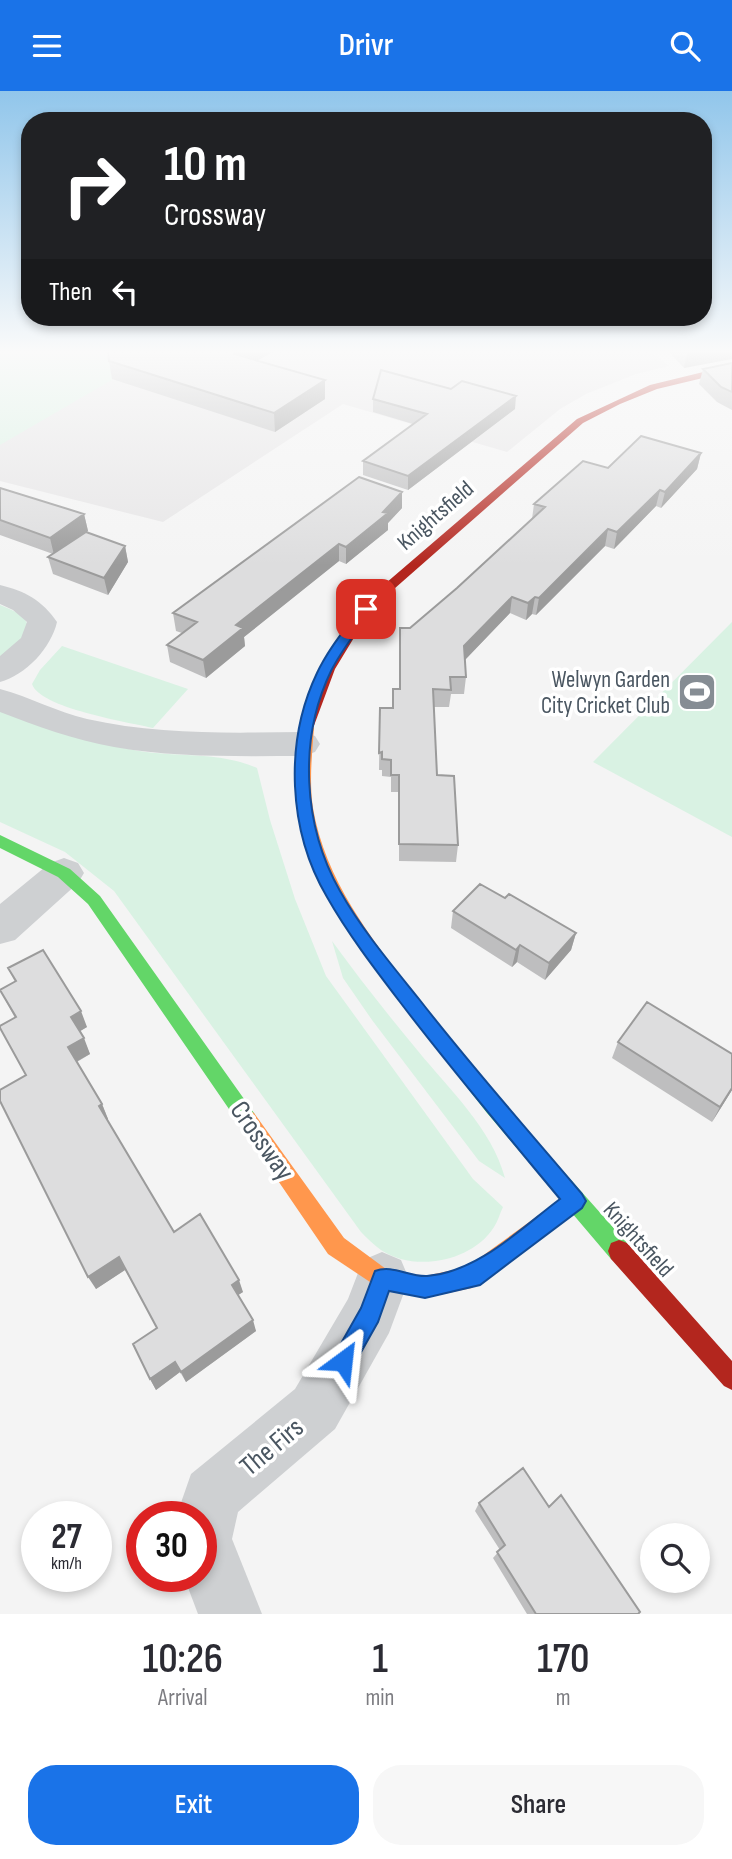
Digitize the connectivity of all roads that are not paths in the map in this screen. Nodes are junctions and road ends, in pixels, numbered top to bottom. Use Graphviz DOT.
graph roads {
  1 [pos="580,422"];
  2 [pos="0,594"];
  3 [pos="0,672"];
  4 [pos="0,700"];
  5 [pos="303,744"];
  6 [pos="0,841"];
  7 [pos="64,873"];
  8 [pos="0,928"];
  9 [pos="575,1201"];
  10 [pos="382,1279"];
  11 [pos="732,1378"];
  12 [pos="210,1501"];
  13 [pos="217,1580"];
  14 [pos="230,1614"];
  1 -- 5 [label="street, Knightsfield"];
  2 -- 3 [label="street"];
  4 -- 5 [label="street"];
  5 -- 9 [label="street, Knightsfield"];
  6 -- 7 [label="street, Crossway"];
  7 -- 8 [label="street"];
  7 -- 10 [label="street, Crossway"];
  9 -- 10 [label="street, Crossway"];
  9 -- 11 [label="street, Knightsfield"];
  10 -- 12 [label="street, The Firs"];
  13 -- 14 [label="street, The Firs"];
}
